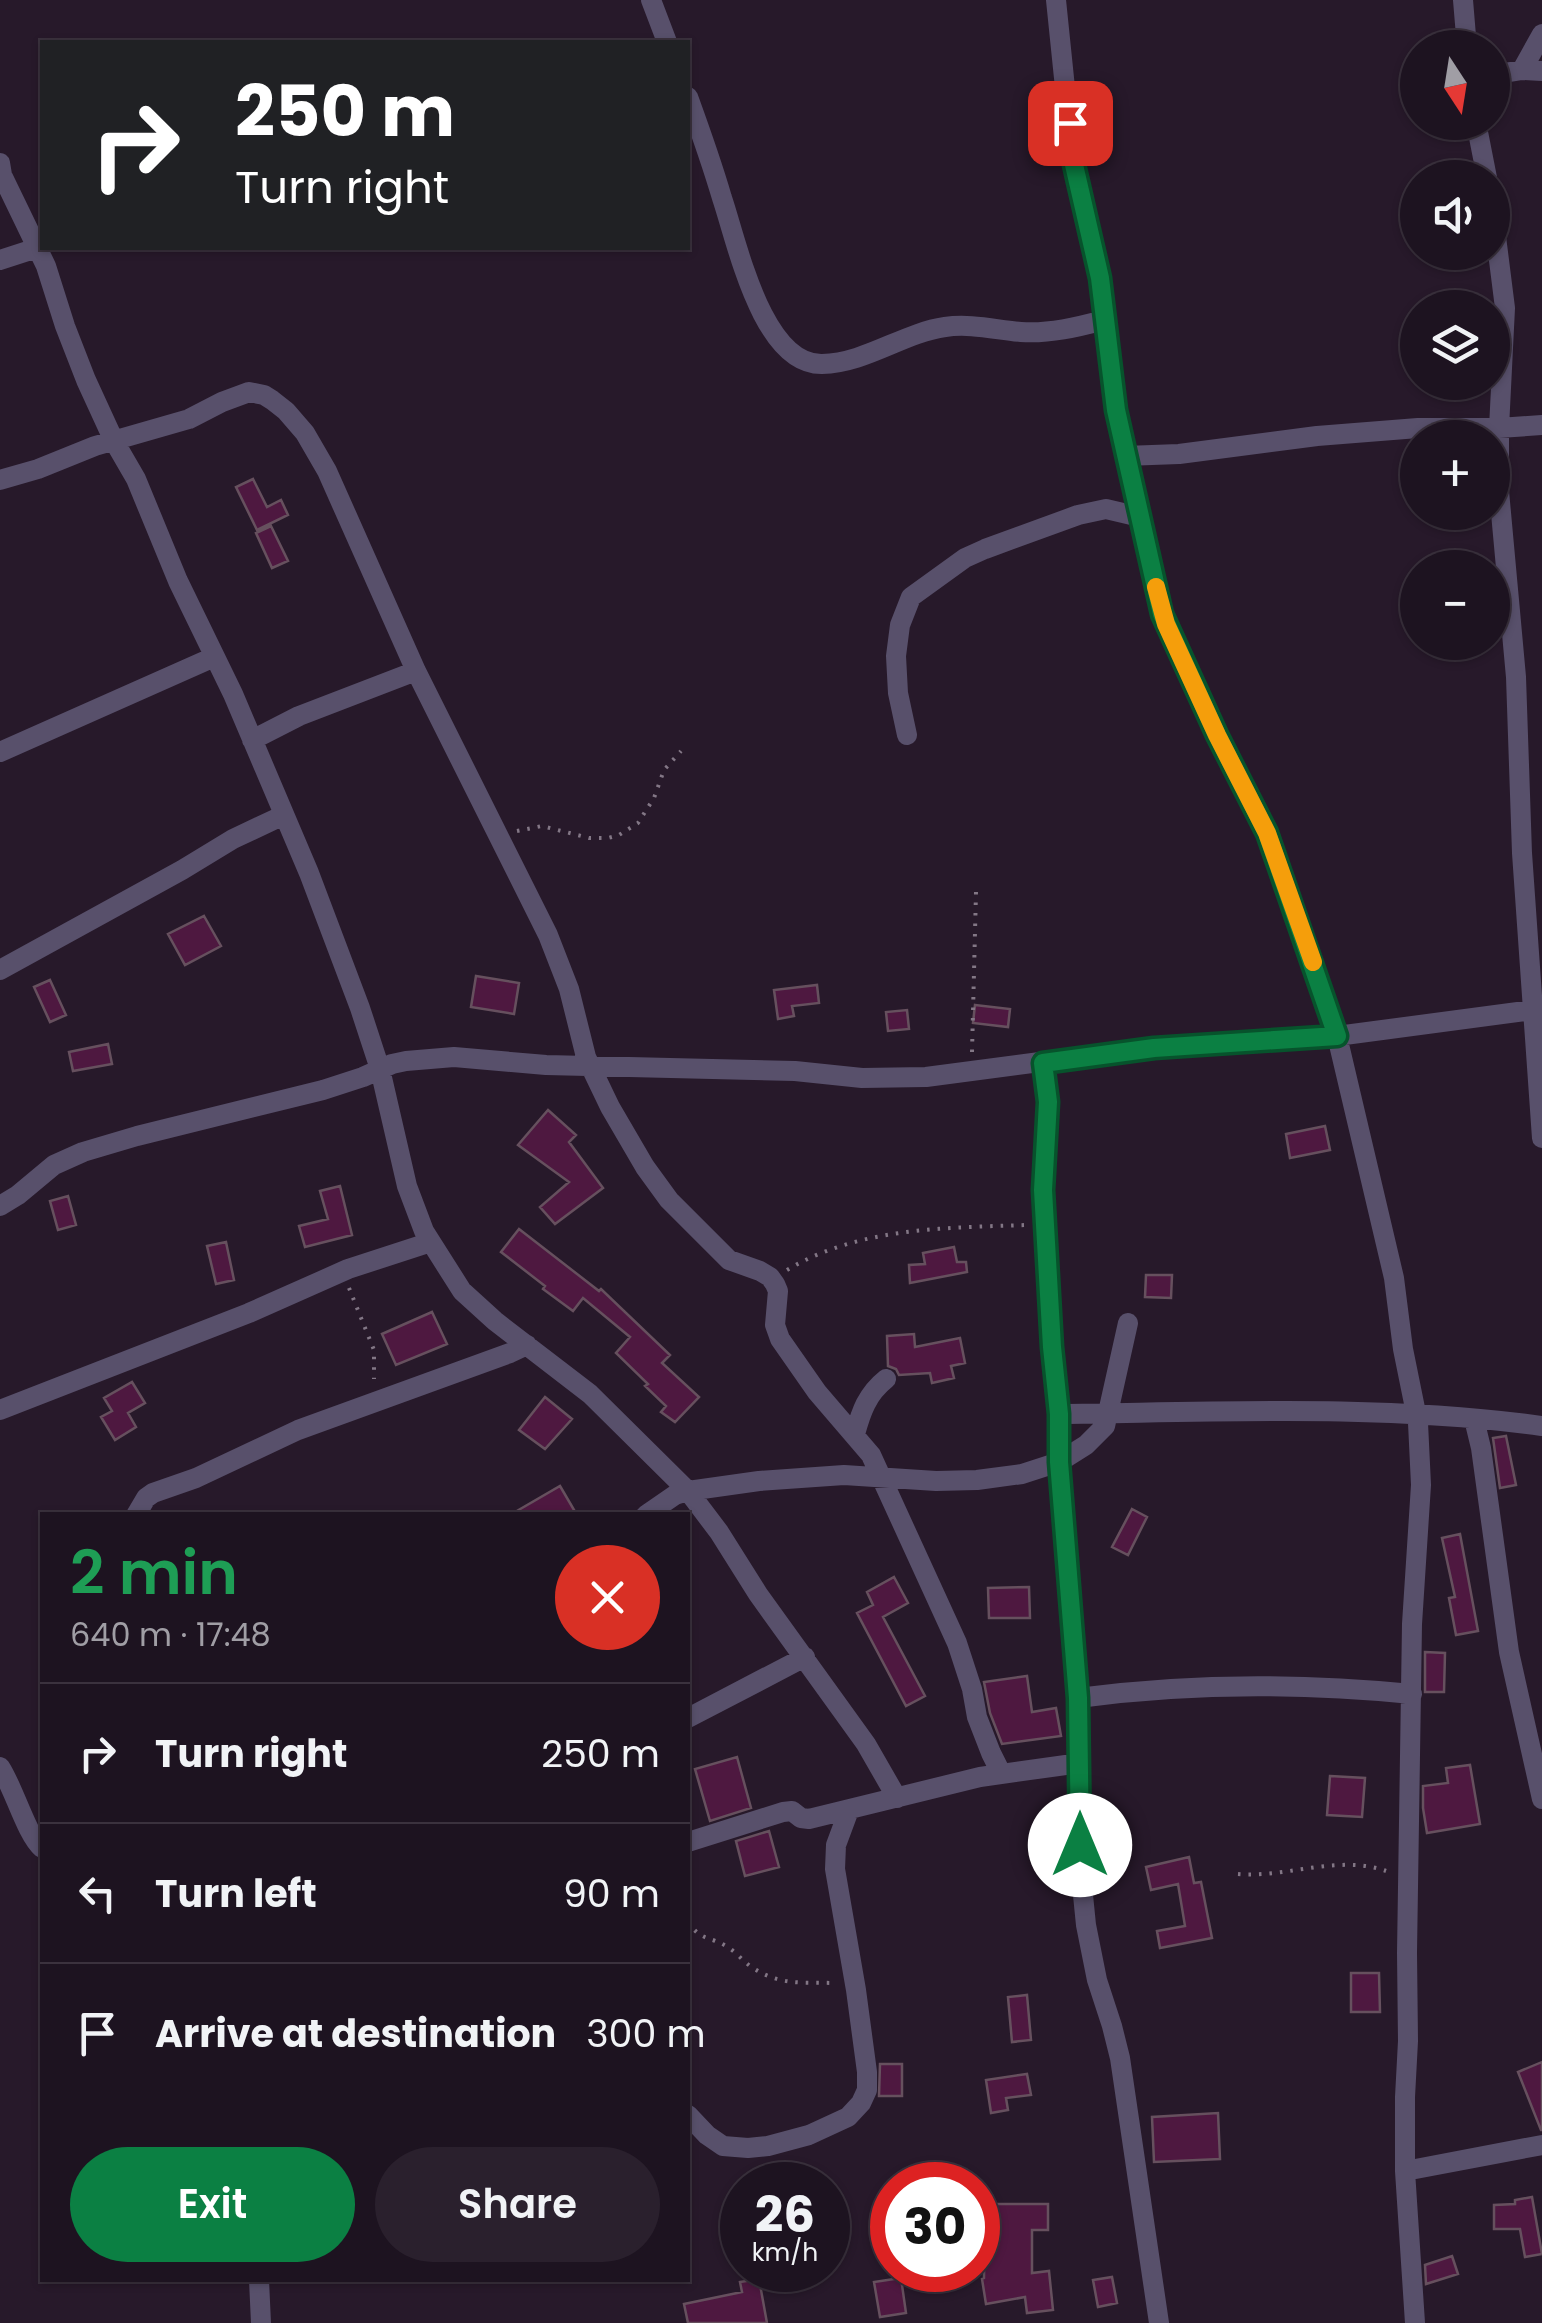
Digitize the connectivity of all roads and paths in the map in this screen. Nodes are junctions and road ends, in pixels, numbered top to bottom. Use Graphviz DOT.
graph roads {
  1 [pos="651,0"];
  2 [pos="1056,0"];
  3 [pos="1463,0"];
  4 [pos="1466,30"];
  5 [pos="1542,34"];
  6 [pos="666,40"];
  7 [pos="1532,71"];
  8 [pos="690,103"];
  9 [pos="0,163"];
  10 [pos="37,248"];
  11 [pos="0,260"];
  12 [pos="1500,270"];
  13 [pos="1104,320"];
  14 [pos="1498,420"];
  15 [pos="1542,425"];
  16 [pos="1510,427"];
  17 [pos="1400,429"];
  18 [pos="114,441"];
  19 [pos="1126,456"];
  20 [pos="0,480"];
  21 [pos="1140,516"];
  22 [pos="1503,530"];
  23 [pos="214,657"];
  24 [pos="416,671"];
  25 [pos="906,735"];
  26 [pos="252,740"];
  27 [pos="681,751"];
  28 [pos="0,752"];
  29 [pos="284,814"];
  30 [pos="500,840"];
  31 [pos="976,892"];
  32 [pos="0,970"];
  33 [pos="1532,1010"];
  34 [pos="1337,1036"];
  35 [pos="1043,1063"];
  36 [pos="590,1066"];
  37 [pos="380,1069"];
  38 [pos="972,1072"];
  39 [pos="1542,1138"];
  40 [pos="0,1206"];
  41 [pos="1045,1224"];
  42 [pos="431,1242"];
  43 [pos="348,1269"];
  44 [pos="773,1281"];
  45 [pos="1128,1324"];
  46 [pos="528,1344"];
  47 [pos="886,1379"];
  48 [pos="369,1403"];
  49 [pos="0,1410"];
  50 [pos="1416,1412"];
  51 [pos="1109,1413"];
  52 [pos="1059,1414"];
  53 [pos="1474,1420"];
  54 [pos="1542,1426"];
  55 [pos="855,1434"];
  56 [pos="1059,1462"];
  57 [pos="880,1477"];
  58 [pos="688,1491"];
  59 [pos="138,1512"];
  60 [pos="650,1512"];
  61 [pos="805,1657"];
  62 [pos="1412,1694"];
  63 [pos="1078,1698"];
  64 [pos="690,1717"];
  65 [pos="1080,1763"];
  66 [pos="0,1767"];
  67 [pos="1002,1772"];
  68 [pos="897,1798"];
  69 [pos="1542,1798"];
  70 [pos="849,1810"];
  71 [pos="690,1841"];
  72 [pos="40,1846"];
  73 [pos="1238,1874"];
  74 [pos="1408,1883"];
  75 [pos="690,1924"];
  76 [pos="856,1990"];
  77 [pos="690,2118"];
  78 [pos="1542,2145"];
  79 [pos="1404,2170"];
  80 [pos="259,2282"];
  81 [pos="261,2323"];
  82 [pos="1159,2323"];
  83 [pos="1415,2323"];
  1 -- 6 [label="street"];
  2 -- 13 [label="street"];
  3 -- 4 [label="street"];
  5 -- 7 [label="street"];
  8 -- 13 [label="street"];
  9 -- 10 [label="street"];
  10 -- 11 [label="street"];
  10 -- 18 [label="street"];
  12 -- 14 [label="street"];
  13 -- 19 [label="street"];
  15 -- 16 [label="street"];
  17 -- 19 [label="street"];
  18 -- 20 [label="street"];
  18 -- 23 [label="street"];
  18 -- 24 [label="street"];
  19 -- 21 [label="street"];
  21 -- 25 [label="street"];
  21 -- 34 [label="street"];
  22 -- 33 [label="street"];
  23 -- 26 [label="street"];
  23 -- 28 [label="street"];
  24 -- 26 [label="street"];
  24 -- 30 [label="street"];
  26 -- 29 [label="street"];
  27 -- 30 [label="path"];
  29 -- 32 [label="street"];
  29 -- 37 [label="street"];
  30 -- 36 [label="street"];
  31 -- 38 [label="path"];
  33 -- 34 [label="street"];
  33 -- 39 [label="street"];
  34 -- 35 [label="street"];
  34 -- 50 [label="street"];
  35 -- 38 [label="street"];
  35 -- 41 [label="street"];
  36 -- 37 [label="street"];
  36 -- 38 [label="street"];
  36 -- 44 [label="street"];
  37 -- 40 [label="street"];
  37 -- 42 [label="street"];
  41 -- 44 [label="path"];
  41 -- 52 [label="street"];
  42 -- 43 [label="street"];
  42 -- 46 [label="street"];
  43 -- 48 [label="path"];
  43 -- 49 [label="street"];
  44 -- 55 [label="street"];
  45 -- 51 [label="street"];
  46 -- 48 [label="street"];
  46 -- 58 [label="street"];
  47 -- 55 [label="street"];
  48 -- 59 [label="street"];
  50 -- 51 [label="street"];
  50 -- 53 [label="street"];
  50 -- 62 [label="street"];
  51 -- 52 [label="street"];
  51 -- 56 [label="street"];
  52 -- 56 [label="street"];
  53 -- 54 [label="street"];
  53 -- 69 [label="street"];
  55 -- 57 [label="street"];
  56 -- 57 [label="street"];
  56 -- 63 [label="street"];
  57 -- 58 [label="street"];
  57 -- 67 [label="street"];
  58 -- 60 [label="street"];
  58 -- 61 [label="street"];
  61 -- 64 [label="street"];
  61 -- 68 [label="street"];
  62 -- 63 [label="street"];
  62 -- 74 [label="street"];
  63 -- 65 [label="street"];
  65 -- 67 [label="street"];
  65 -- 82 [label="street"];
  66 -- 72 [label="street"];
  67 -- 68 [label="street"];
  68 -- 70 [label="street"];
  70 -- 71 [label="street"];
  70 -- 76 [label="street"];
  73 -- 74 [label="path"];
  74 -- 79 [label="street"];
  75 -- 76 [label="path"];
  76 -- 77 [label="street"];
  78 -- 79 [label="street"];
  79 -- 83 [label="street"];
  80 -- 81 [label="street"];
}
